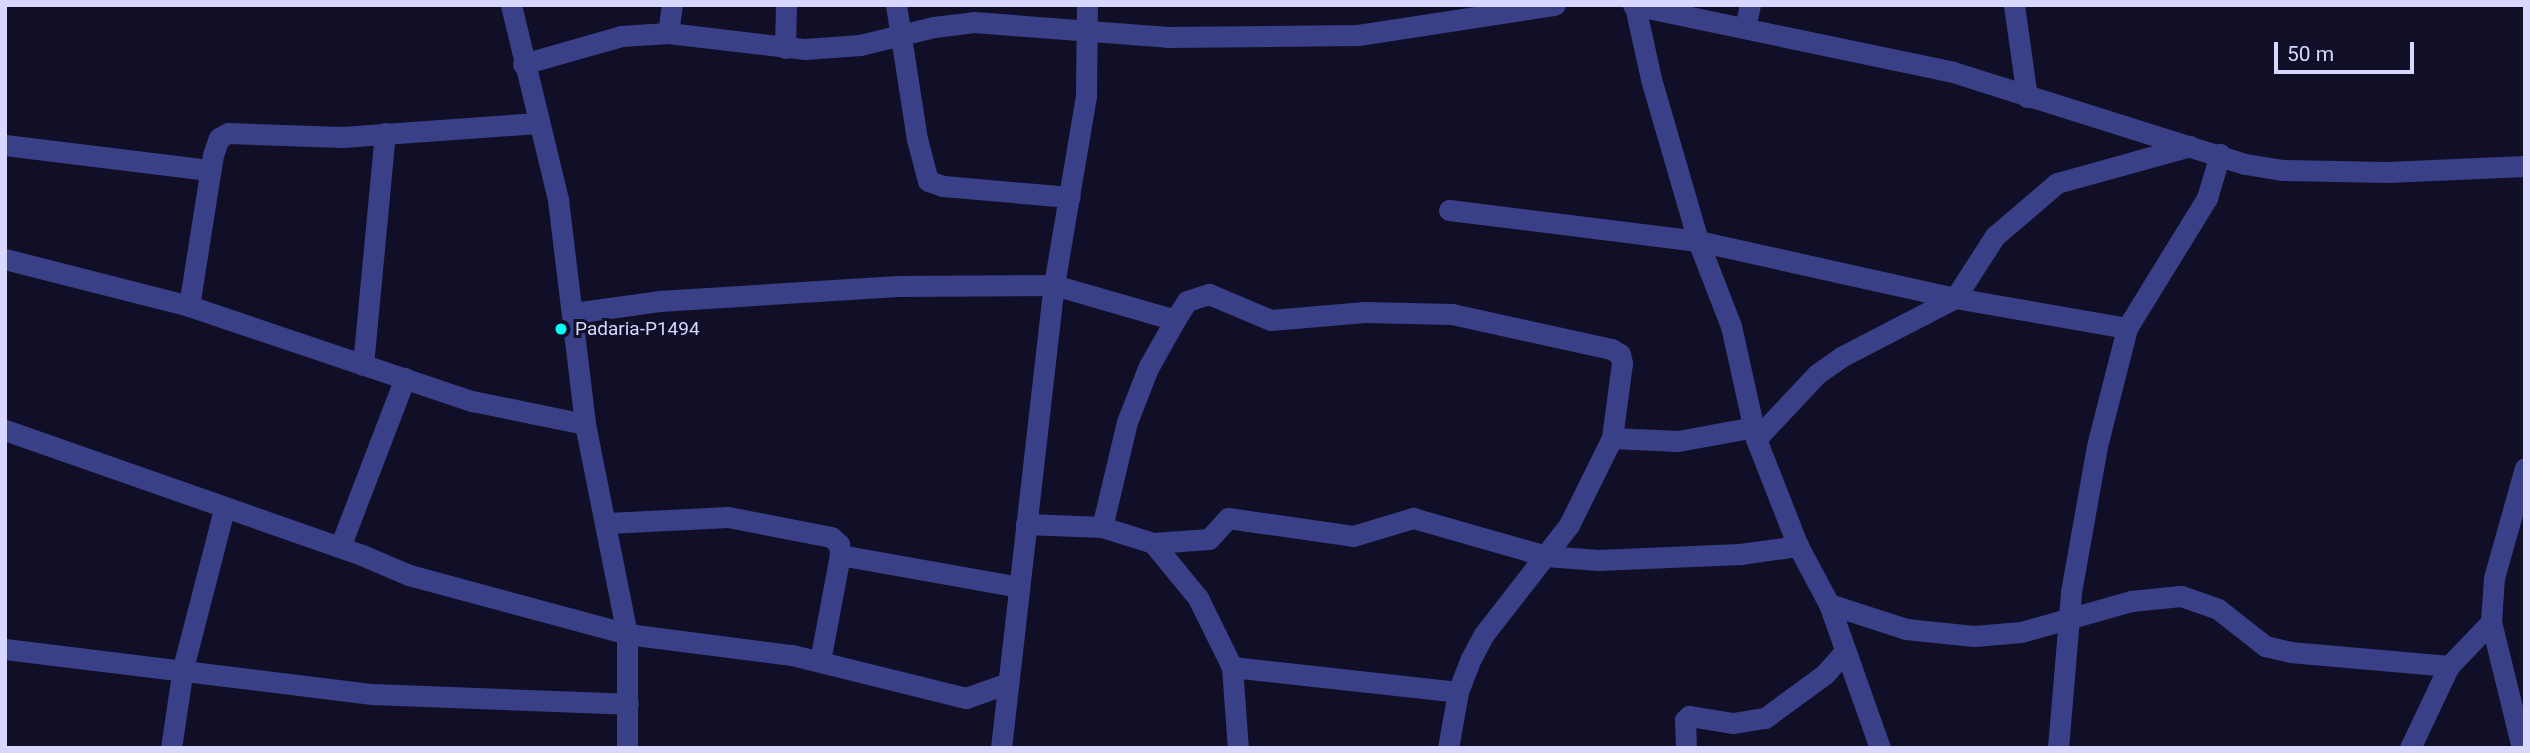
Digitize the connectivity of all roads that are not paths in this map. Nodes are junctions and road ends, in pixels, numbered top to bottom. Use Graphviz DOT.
graph roads {
  1 [pos="511,5"];
  2 [pos="672,5"];
  3 [pos="786,5"];
  4 [pos="896,5"];
  5 [pos="1087,5"];
  6 [pos="1555,5"];
  7 [pos="1634,5"];
  8 [pos="1750,5"];
  9 [pos="2014,5"];
  10 [pos="1417,14"];
  11 [pos="1745,28"];
  12 [pos="668,33"];
  13 [pos="1086,33"];
  14 [pos="900,36"];
  15 [pos="785,48"];
  16 [pos="523,64"];
  17 [pos="2027,97"];
  18 [pos="537,123"];
  19 [pos="385,133"];
  20 [pos="5,145"];
  21 [pos="2190,146"];
  22 [pos="2220,154"];
  23 [pos="2525,166"];
  24 [pos="210,170"];
  25 [pos="1070,197"];
  26 [pos="1449,210"];
  27 [pos="1698,241"];
  28 [pos="5,259"];
  29 [pos="1054,285"];
  30 [pos="1955,298"];
  31 [pos="190,306"];
  32 [pos="573,313"];
  33 [pos="1175,320"];
  34 [pos="2127,328"];
  35 [pos="363,365"];
  36 [pos="405,378"];
  37 [pos="586,424"];
  38 [pos="5,430"];
  39 [pos="1755,433"];
  40 [pos="1612,438"];
  41 [pos="2525,468"];
  42 [pos="224,509"];
  43 [pos="607,523"];
  44 [pos="1026,524"];
  45 [pos="1102,527"];
  46 [pos="1153,543"];
  47 [pos="1798,546"];
  48 [pos="340,547"];
  49 [pos="840,555"];
  50 [pos="1546,555"];
  51 [pos="1019,587"];
  52 [pos="1829,604"];
  53 [pos="2068,620"];
  54 [pos="2491,622"];
  55 [pos="627,634"];
  56 [pos="5,649"];
  57 [pos="1844,652"];
  58 [pos="820,661"];
  59 [pos="2449,666"];
  60 [pos="1232,667"];
  61 [pos="183,668"];
  62 [pos="1008,683"];
  63 [pos="1458,692"];
  64 [pos="628,704"];
  65 [pos="171,748"];
  66 [pos="627,748"];
  67 [pos="1001,748"];
  68 [pos="1238,748"];
  69 [pos="1448,748"];
  70 [pos="1685,748"];
  71 [pos="1880,748"];
  72 [pos="2058,748"];
  73 [pos="2410,748"];
  74 [pos="2522,748"];
  1 -- 16 [label="street"];
  2 -- 12 [label="street"];
  3 -- 15 [label="street"];
  4 -- 14 [label="street"];
  5 -- 13 [label="street"];
  6 -- 10 [label="street"];
  7 -- 11 [label="street"];
  7 -- 27 [label="street"];
  8 -- 11 [label="street"];
  9 -- 17 [label="street"];
  10 -- 13 [label="street"];
  11 -- 17 [label="street"];
  12 -- 15 [label="street"];
  12 -- 16 [label="street"];
  13 -- 14 [label="street"];
  13 -- 25 [label="street"];
  14 -- 15 [label="street"];
  14 -- 25 [label="street"];
  16 -- 18 [label="street"];
  17 -- 21 [label="street"];
  18 -- 19 [label="street"];
  18 -- 32 [label="street"];
  19 -- 24 [label="street"];
  19 -- 35 [label="street"];
  20 -- 24 [label="street"];
  21 -- 22 [label="street"];
  21 -- 30 [label="street"];
  22 -- 23 [label="street"];
  22 -- 34 [label="street"];
  24 -- 31 [label="street"];
  25 -- 29 [label="street"];
  26 -- 27 [label="street"];
  27 -- 30 [label="street"];
  27 -- 39 [label="street"];
  28 -- 31 [label="street"];
  29 -- 32 [label="street"];
  29 -- 33 [label="street"];
  29 -- 44 [label="street"];
  30 -- 34 [label="street"];
  30 -- 39 [label="street"];
  31 -- 35 [label="street"];
  32 -- 37 [label="street"];
  33 -- 40 [label="street"];
  33 -- 45 [label="street"];
  34 -- 53 [label="street"];
  35 -- 36 [label="street"];
  36 -- 37 [label="street"];
  36 -- 48 [label="street"];
  37 -- 43 [label="street"];
  38 -- 42 [label="street"];
  39 -- 40 [label="street"];
  39 -- 47 [label="street"];
  40 -- 50 [label="street"];
  41 -- 54 [label="street"];
  42 -- 48 [label="street"];
  42 -- 61 [label="street"];
  43 -- 49 [label="street"];
  43 -- 55 [label="street"];
  44 -- 45 [label="street"];
  44 -- 51 [label="street"];
  45 -- 46 [label="street"];
  46 -- 50 [label="street"];
  46 -- 60 [label="street"];
  47 -- 50 [label="street"];
  47 -- 52 [label="street"];
  48 -- 55 [label="street"];
  49 -- 51 [label="street"];
  49 -- 58 [label="street"];
  50 -- 63 [label="street"];
  51 -- 62 [label="street"];
  52 -- 53 [label="street"];
  52 -- 57 [label="street"];
  53 -- 59 [label="street"];
  53 -- 72 [label="street"];
  54 -- 59 [label="street"];
  54 -- 74 [label="street"];
  55 -- 58 [label="street"];
  55 -- 64 [label="street"];
  56 -- 61 [label="street"];
  57 -- 70 [label="street"];
  57 -- 71 [label="street"];
  58 -- 62 [label="street"];
  59 -- 73 [label="street"];
  60 -- 63 [label="street"];
  60 -- 68 [label="street"];
  61 -- 64 [label="street"];
  61 -- 65 [label="street"];
  62 -- 67 [label="street"];
  63 -- 69 [label="street"];
  64 -- 66 [label="street"];
}
